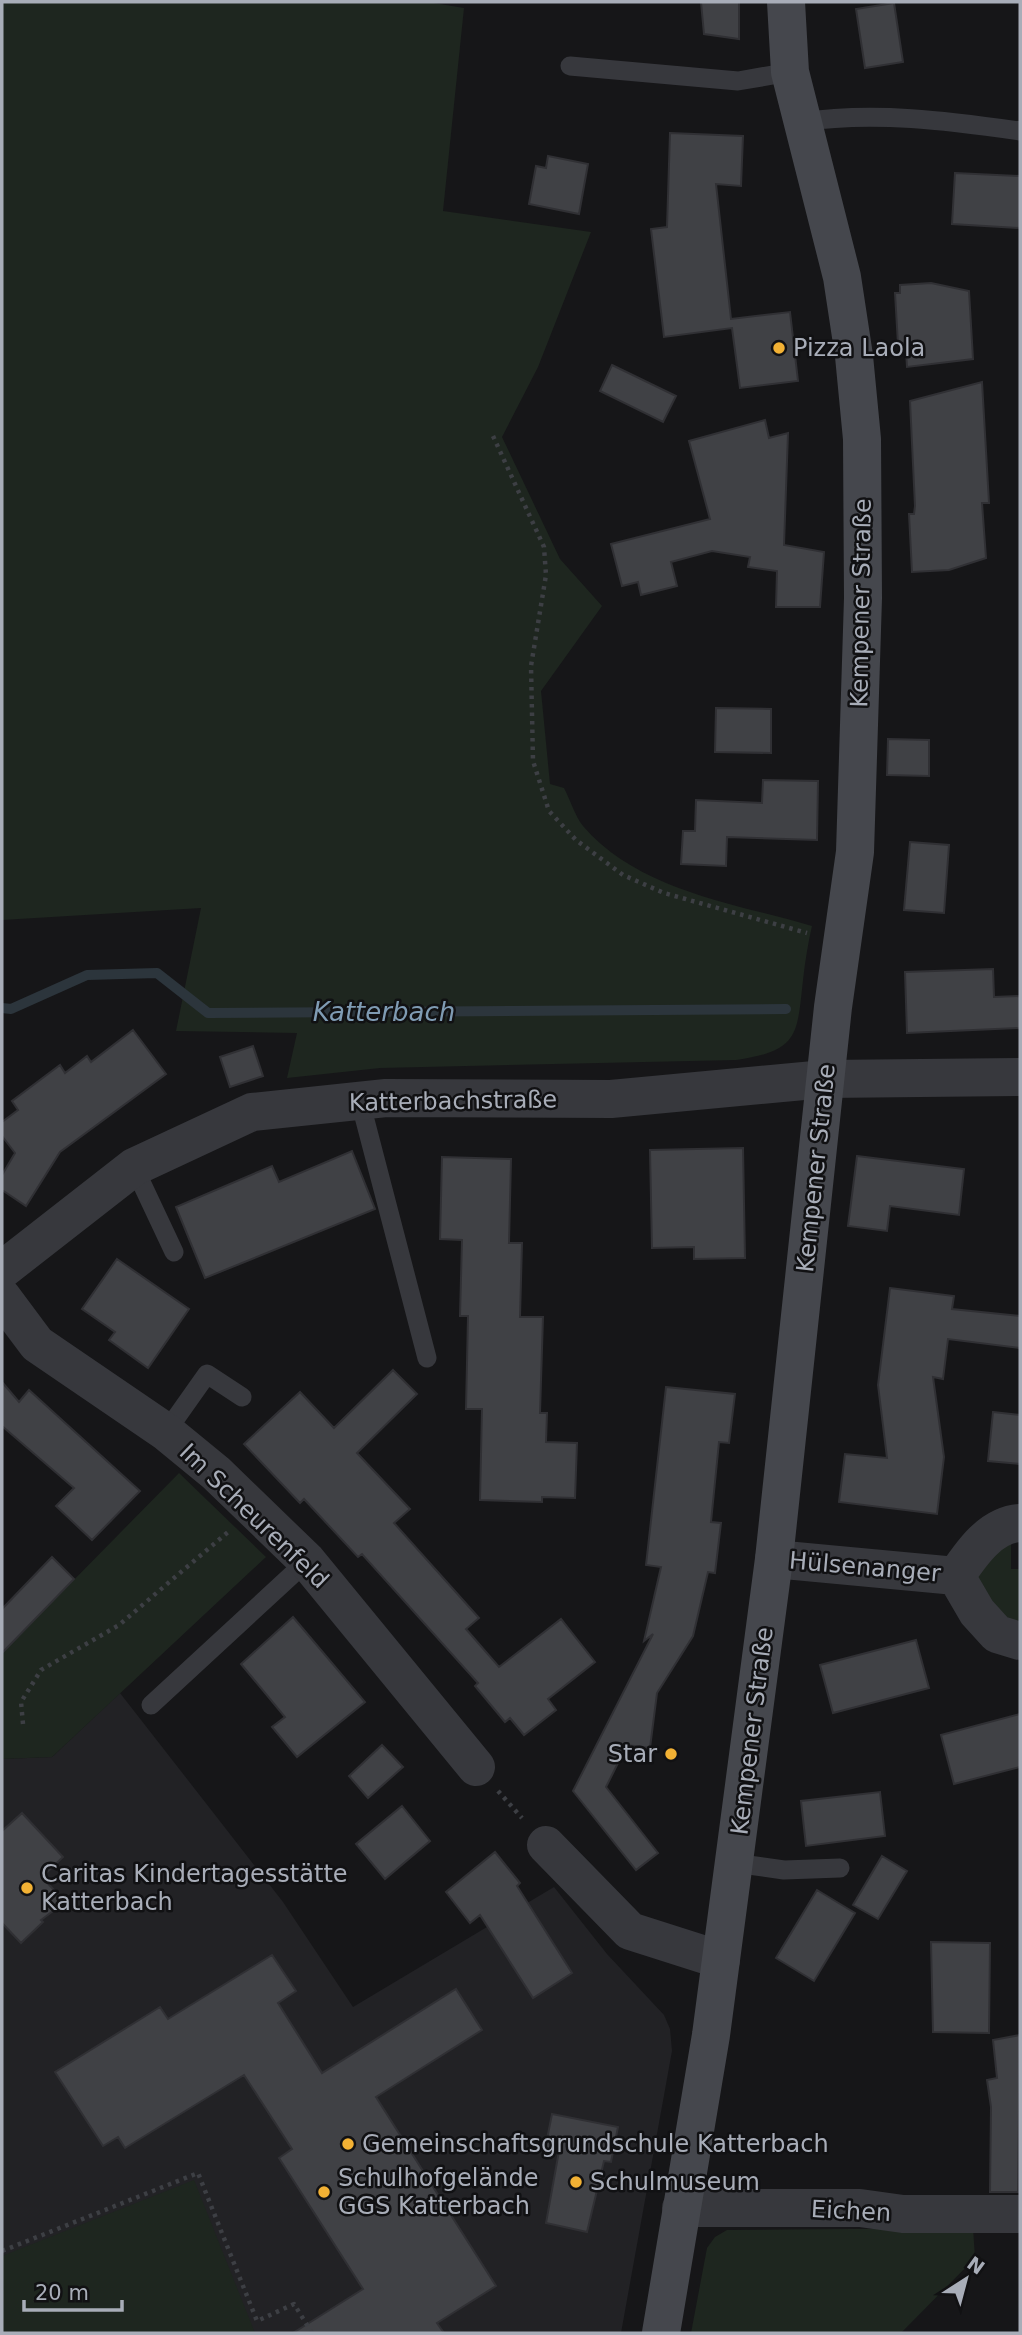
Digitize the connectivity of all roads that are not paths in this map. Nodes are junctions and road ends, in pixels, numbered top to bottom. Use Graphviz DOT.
graph roads {
  1 [pos="786,2"];
  2 [pos="570,66"];
  3 [pos="790,72"];
  4 [pos="802,122"];
  5 [pos="1020,131"];
  6 [pos="1020,1077"];
  7 [pos="825,1079"];
  8 [pos="360,1101"];
  9 [pos="134,1167"];
  10 [pos="174,1252"];
  11 [pos="2,1270"];
  12 [pos="2,1297"];
  13 [pos="427,1358"];
  14 [pos="242,1397"];
  15 [pos="166,1432"];
  16 [pos="1020,1523"];
  17 [pos="774,1559"];
  18 [pos="307,1561"];
  19 [pos="956,1576"];
  20 [pos="1020,1640"];
  21 [pos="151,1705"];
  22 [pos="476,1767"];
  23 [pos="546,1845"];
  24 [pos="734,1863"];
  25 [pos="840,1868"];
  26 [pos="721,1960"];
  27 [pos="681,2208"];
  28 [pos="1020,2214"];
  29 [pos="661,2333"];
  1 -- 3 [label="main road, Kempener Straße"];
  2 -- 3 [label="lane"];
  3 -- 4 [label="main road, Kempener Straße"];
  4 -- 5 [label="lane"];
  4 -- 7 [label="main road, Kempener Straße"];
  6 -- 7 [label="street, Katterbachstraße"];
  7 -- 8 [label="street, Katterbachstraße"];
  7 -- 17 [label="main road, Kempener Straße"];
  8 -- 9 [label="street, Katterbachstraße"];
  8 -- 13 [label="lane"];
  9 -- 10 [label="lane"];
  9 -- 11 [label="street, Katterbachstraße"];
  12 -- 15 [label="street, Im Scheurenfeld"];
  14 -- 15 [label="lane"];
  15 -- 18 [label="street, Im Scheurenfeld"];
  16 -- 19 [label="street, Hülsenanger"];
  17 -- 19 [label="street, Hülsenanger"];
  17 -- 24 [label="main road, Kempener Straße"];
  18 -- 21 [label="lane"];
  18 -- 22 [label="street, Im Scheurenfeld"];
  19 -- 20 [label="street, Hülsenanger"];
  23 -- 26 [label="street"];
  24 -- 25 [label="lane"];
  24 -- 26 [label="main road, Kempener Straße"];
  26 -- 27 [label="main road, Kempener Straße"];
  27 -- 28 [label="street, Eichen"];
  27 -- 29 [label="main road, Kempener Straße"];
}
